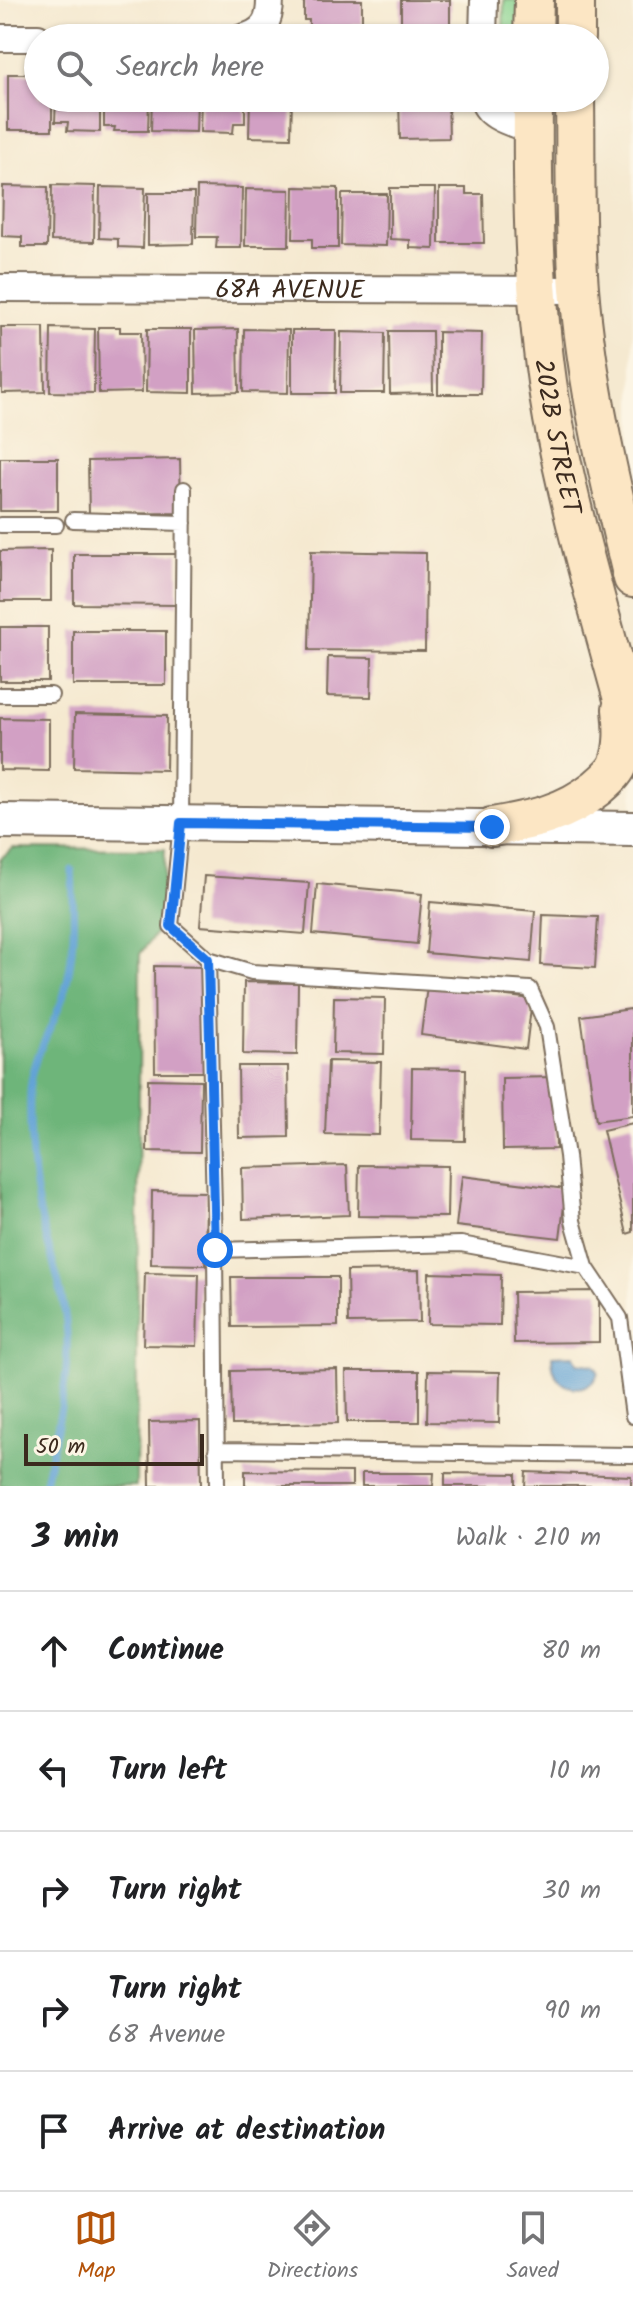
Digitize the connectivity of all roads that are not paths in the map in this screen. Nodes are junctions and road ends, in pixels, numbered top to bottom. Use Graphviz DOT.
graph roads {
  1 [pos="484,0"];
  2 [pos="534,0"];
  3 [pos="575,0"];
  4 [pos="483,24"];
  5 [pos="533,24"];
  6 [pos="575,24"];
  7 [pos="0,38"];
  8 [pos="24,38"];
  9 [pos="489,112"];
  10 [pos="575,112"];
  11 [pos="533,114"];
  12 [pos="0,288"];
  13 [pos="537,290"];
  14 [pos="579,290"];
  15 [pos="184,489"];
  16 [pos="73,520"];
  17 [pos="184,523"];
  18 [pos="0,525"];
  19 [pos="56,525"];
  20 [pos="633,578"];
  21 [pos="620,687"];
  22 [pos="0,695"];
  23 [pos="51,695"];
  24 [pos="633,736"];
  25 [pos="0,821"];
  26 [pos="181,823"];
  27 [pos="492,827"];
  28 [pos="633,829"];
  29 [pos="208,959"];
  30 [pos="215,1250"];
  31 [pos="586,1267"];
  32 [pos="633,1416"];
  33 [pos="216,1450"];
  34 [pos="633,1455"];
  35 [pos="217,1486"];
  1 -- 4 [label="street"];
  2 -- 5 [label="main road"];
  3 -- 6 [label="main road"];
  7 -- 8 [label="street"];
  9 -- 11 [label="street, 202B STREET"];
  10 -- 14 [label="main road, 202B STREET"];
  11 -- 13 [label="main road, 202B STREET"];
  12 -- 13 [label="street, 68A AVENUE"];
  13 -- 14 [label="street, 68A AVENUE"];
  13 -- 21 [label="main road, 202B STREET"];
  14 -- 20 [label="main road, 202B STREET"];
  15 -- 17 [label="lane"];
  16 -- 17 [label="lane"];
  17 -- 26 [label="lane"];
  18 -- 19 [label="lane"];
  21 -- 24 [label="main road, 202B STREET"];
  21 -- 27 [label="main road"];
  22 -- 23 [label="lane"];
  25 -- 26 [label="street"];
  26 -- 27 [label="street"];
  26 -- 29 [label="lane"];
  27 -- 28 [label="street"];
  29 -- 30 [label="lane"];
  29 -- 31 [label="lane"];
  30 -- 31 [label="lane"];
  30 -- 33 [label="lane"];
  31 -- 32 [label="lane"];
  33 -- 34 [label="lane"];
  33 -- 35 [label="lane"];
}
